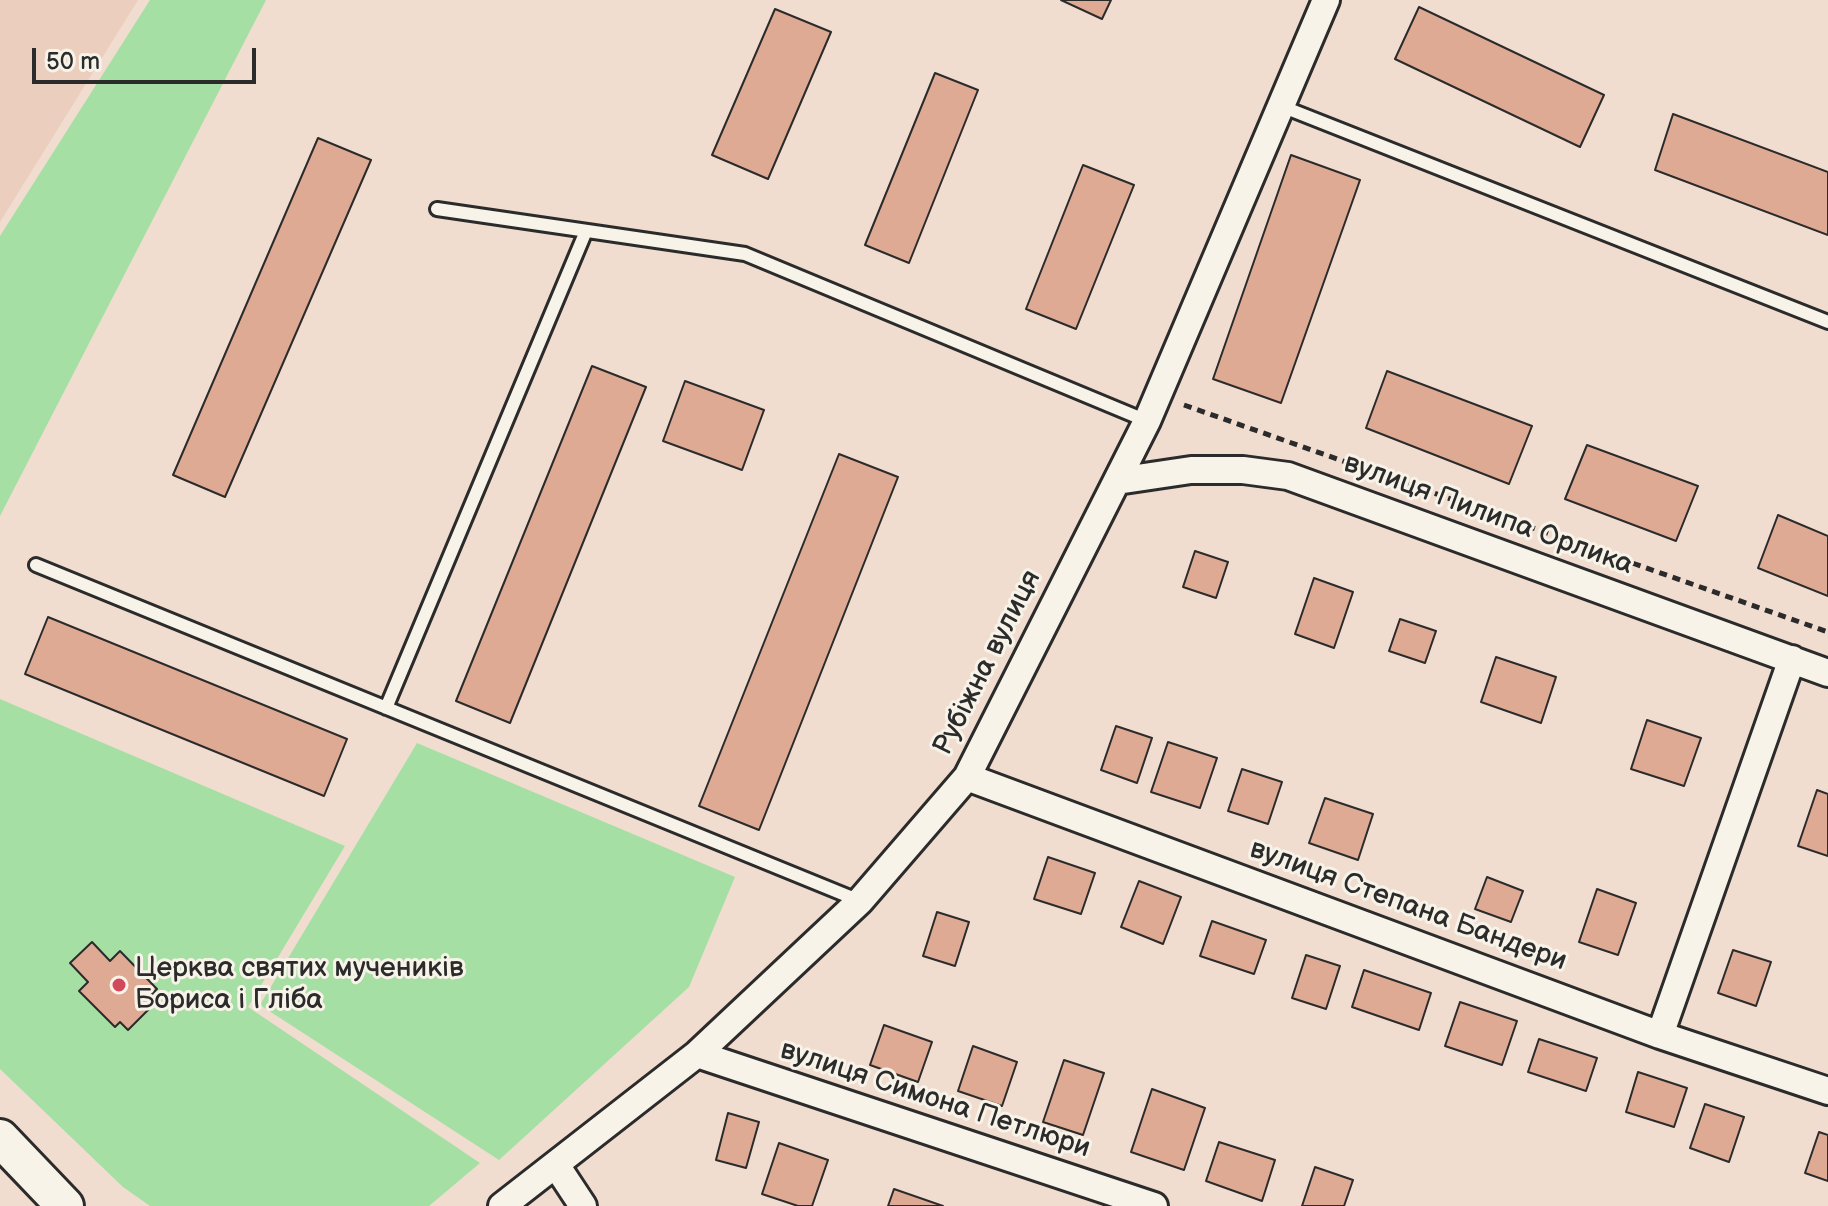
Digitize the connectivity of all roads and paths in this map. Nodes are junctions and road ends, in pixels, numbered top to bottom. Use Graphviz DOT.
graph roads {
  1 [pos="1326,0"];
  2 [pos="1281,106"];
  3 [pos="437,209"];
  4 [pos="586,231"];
  5 [pos="1828,322"];
  6 [pos="1158,396"];
  7 [pos="1147,421"];
  8 [pos="1117,481"];
  9 [pos="36,565"];
  10 [pos="1828,632"];
  11 [pos="1792,659"];
  12 [pos="1828,673"];
  13 [pos="386,708"];
  14 [pos="967,777"];
  15 [pos="860,901"];
  16 [pos="1660,1035"];
  17 [pos="697,1054"];
  18 [pos="1828,1091"];
  19 [pos="0,1138"];
  20 [pos="556,1165"];
  21 [pos="65,1206"];
  22 [pos="502,1206"];
  23 [pos="583,1206"];
  24 [pos="1154,1206"];
  1 -- 2 [label="street, Рубіжна вулиця"];
  2 -- 5 [label="lane"];
  2 -- 6 [label="street, Рубіжна вулиця"];
  3 -- 4 [label="lane"];
  4 -- 7 [label="lane"];
  4 -- 13 [label="lane"];
  6 -- 7 [label="street, Рубіжна вулиця"];
  6 -- 10 [label="path"];
  7 -- 8 [label="street, Рубіжна вулиця"];
  8 -- 11 [label="street, вулиця Пилипа Орлика"];
  8 -- 14 [label="street, Рубіжна вулиця"];
  9 -- 13 [label="lane"];
  11 -- 12 [label="street, вулиця Пилипа Орлика"];
  11 -- 16 [label="street"];
  13 -- 15 [label="lane"];
  14 -- 15 [label="street, Рубіжна вулиця"];
  14 -- 16 [label="street, вулиця Степана Бандери"];
  15 -- 17 [label="street, Рубіжна вулиця"];
  16 -- 18 [label="street, вулиця Степана Бандери"];
  17 -- 20 [label="street, Рубіжна вулиця"];
  17 -- 24 [label="street, вулиця Симона Петлюри"];
  19 -- 21 [label="main road"];
  20 -- 22 [label="street, Рубіжна вулиця"];
  20 -- 23 [label="street"];
}
